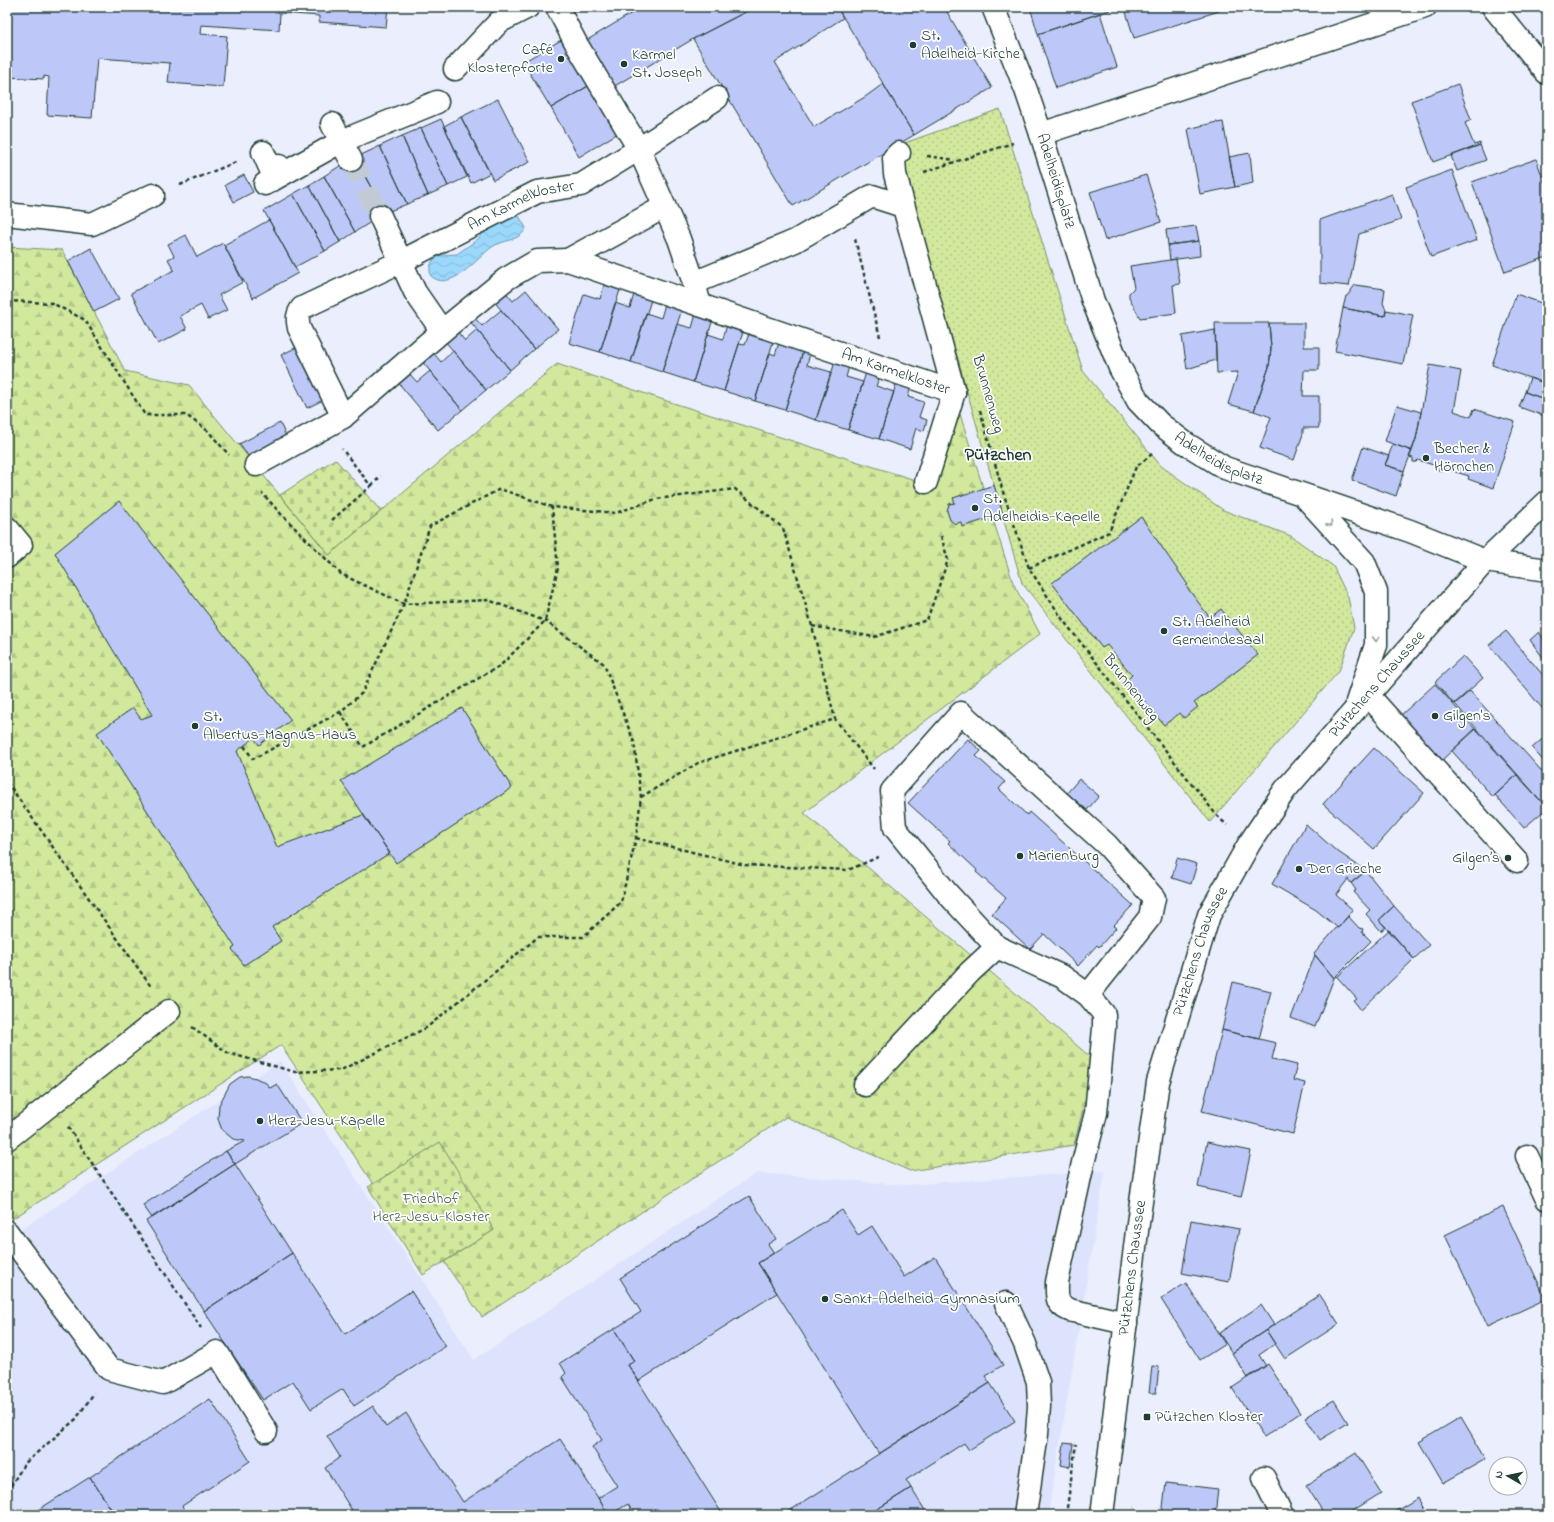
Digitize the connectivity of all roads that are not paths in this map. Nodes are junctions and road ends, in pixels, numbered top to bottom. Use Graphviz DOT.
graph roads {
  1 [pos="528,7"];
  2 [pos="557,7"];
  3 [pos="994,7"];
  4 [pos="1425,7"];
  5 [pos="1493,7"];
  6 [pos="455,69"];
  7 [pos="1547,73"];
  8 [pos="718,98"];
  9 [pos="437,102"];
  10 [pos="1041,134"];
  11 [pos="639,149"];
  12 [pos="263,152"];
  13 [pos="899,153"];
  14 [pos="285,166"];
  15 [pos="895,174"];
  16 [pos="265,184"];
  17 [pos="153,195"];
  18 [pos="872,196"];
  19 [pos="903,206"];
  20 [pos="664,207"];
  21 [pos="7,214"];
  22 [pos="380,216"];
  23 [pos="568,260"];
  24 [pos="402,261"];
  25 [pos="694,283"];
  26 [pos="700,305"];
  27 [pos="442,331"];
  28 [pos="954,392"];
  29 [pos="334,422"];
  30 [pos="256,465"];
  31 [pos="926,482"];
  32 [pos="1304,495"];
  33 [pos="1547,502"];
  34 [pos="7,528"];
  35 [pos="7,557"];
  36 [pos="1485,561"];
  37 [pos="1547,570"];
  38 [pos="1368,695"];
  39 [pos="1354,711"];
  40 [pos="1517,861"];
  41 [pos="997,947"];
  42 [pos="1088,995"];
  43 [pos="169,1011"];
  44 [pos="865,1085"];
  45 [pos="7,1138"];
  46 [pos="1527,1156"];
  47 [pos="1547,1199"];
  48 [pos="7,1232"];
  49 [pos="1006,1303"];
  50 [pos="1126,1323"];
  51 [pos="266,1431"];
  52 [pos="1264,1478"];
  53 [pos="1025,1515"];
  54 [pos="1102,1515"];
  55 [pos="1282,1515"];
  1 -- 6 [label="street"];
  2 -- 11 [label="street"];
  3 -- 10 [label="street"];
  4 -- 10 [label="street, Adelheidisplatz"];
  5 -- 7 [label="street"];
  8 -- 11 [label="street, Am Karmelkloster"];
  9 -- 14 [label="street"];
  10 -- 32 [label="street, Adelheidisplatz"];
  11 -- 20 [label="street"];
  11 -- 24 [label="street, Am Karmelkloster"];
  12 -- 14 [label="street"];
  13 -- 15 [label="street, Am Karmelkloster"];
  14 -- 16 [label="street"];
  15 -- 18 [label="street"];
  15 -- 19 [label="street, Am Karmelkloster"];
  17 -- 21 [label="street"];
  18 -- 19 [label="street"];
  18 -- 25 [label="street"];
  19 -- 28 [label="street, Am Karmelkloster"];
  20 -- 23 [label="street, Am Karmelkloster"];
  20 -- 25 [label="street"];
  22 -- 24 [label="street"];
  23 -- 26 [label="street, Am Karmelkloster"];
  23 -- 27 [label="street, Am Karmelkloster"];
  24 -- 27 [label="street"];
  24 -- 29 [label="street, Am Karmelkloster"];
  25 -- 26 [label="street"];
  26 -- 28 [label="street, Am Karmelkloster"];
  27 -- 29 [label="street, Am Karmelkloster"];
  28 -- 31 [label="street"];
  29 -- 30 [label="street, Am Karmelkloster"];
  32 -- 36 [label="street, Adelheidisplatz"];
  32 -- 39 [label="street, Adelheidisplatz, one-way"];
  33 -- 36 [label="street, Pützchens Chaussee"];
  34 -- 35 [label="street"];
  36 -- 37 [label="street, Adelheidisplatz"];
  36 -- 38 [label="street, Pützchens Chaussee"];
  38 -- 39 [label="street, Pützchens Chaussee"];
  38 -- 40 [label="street"];
  39 -- 50 [label="street, Pützchens Chaussee"];
  41 -- 42 [label="street"];
  41 -- 42 [label="street"];
  41 -- 44 [label="street"];
  42 -- 50 [label="street"];
  43 -- 45 [label="street"];
  46 -- 47 [label="street"];
  48 -- 51 [label="street"];
  49 -- 53 [label="street"];
  50 -- 54 [label="street, Pützchens Chaussee"];
  52 -- 55 [label="street"];
}
